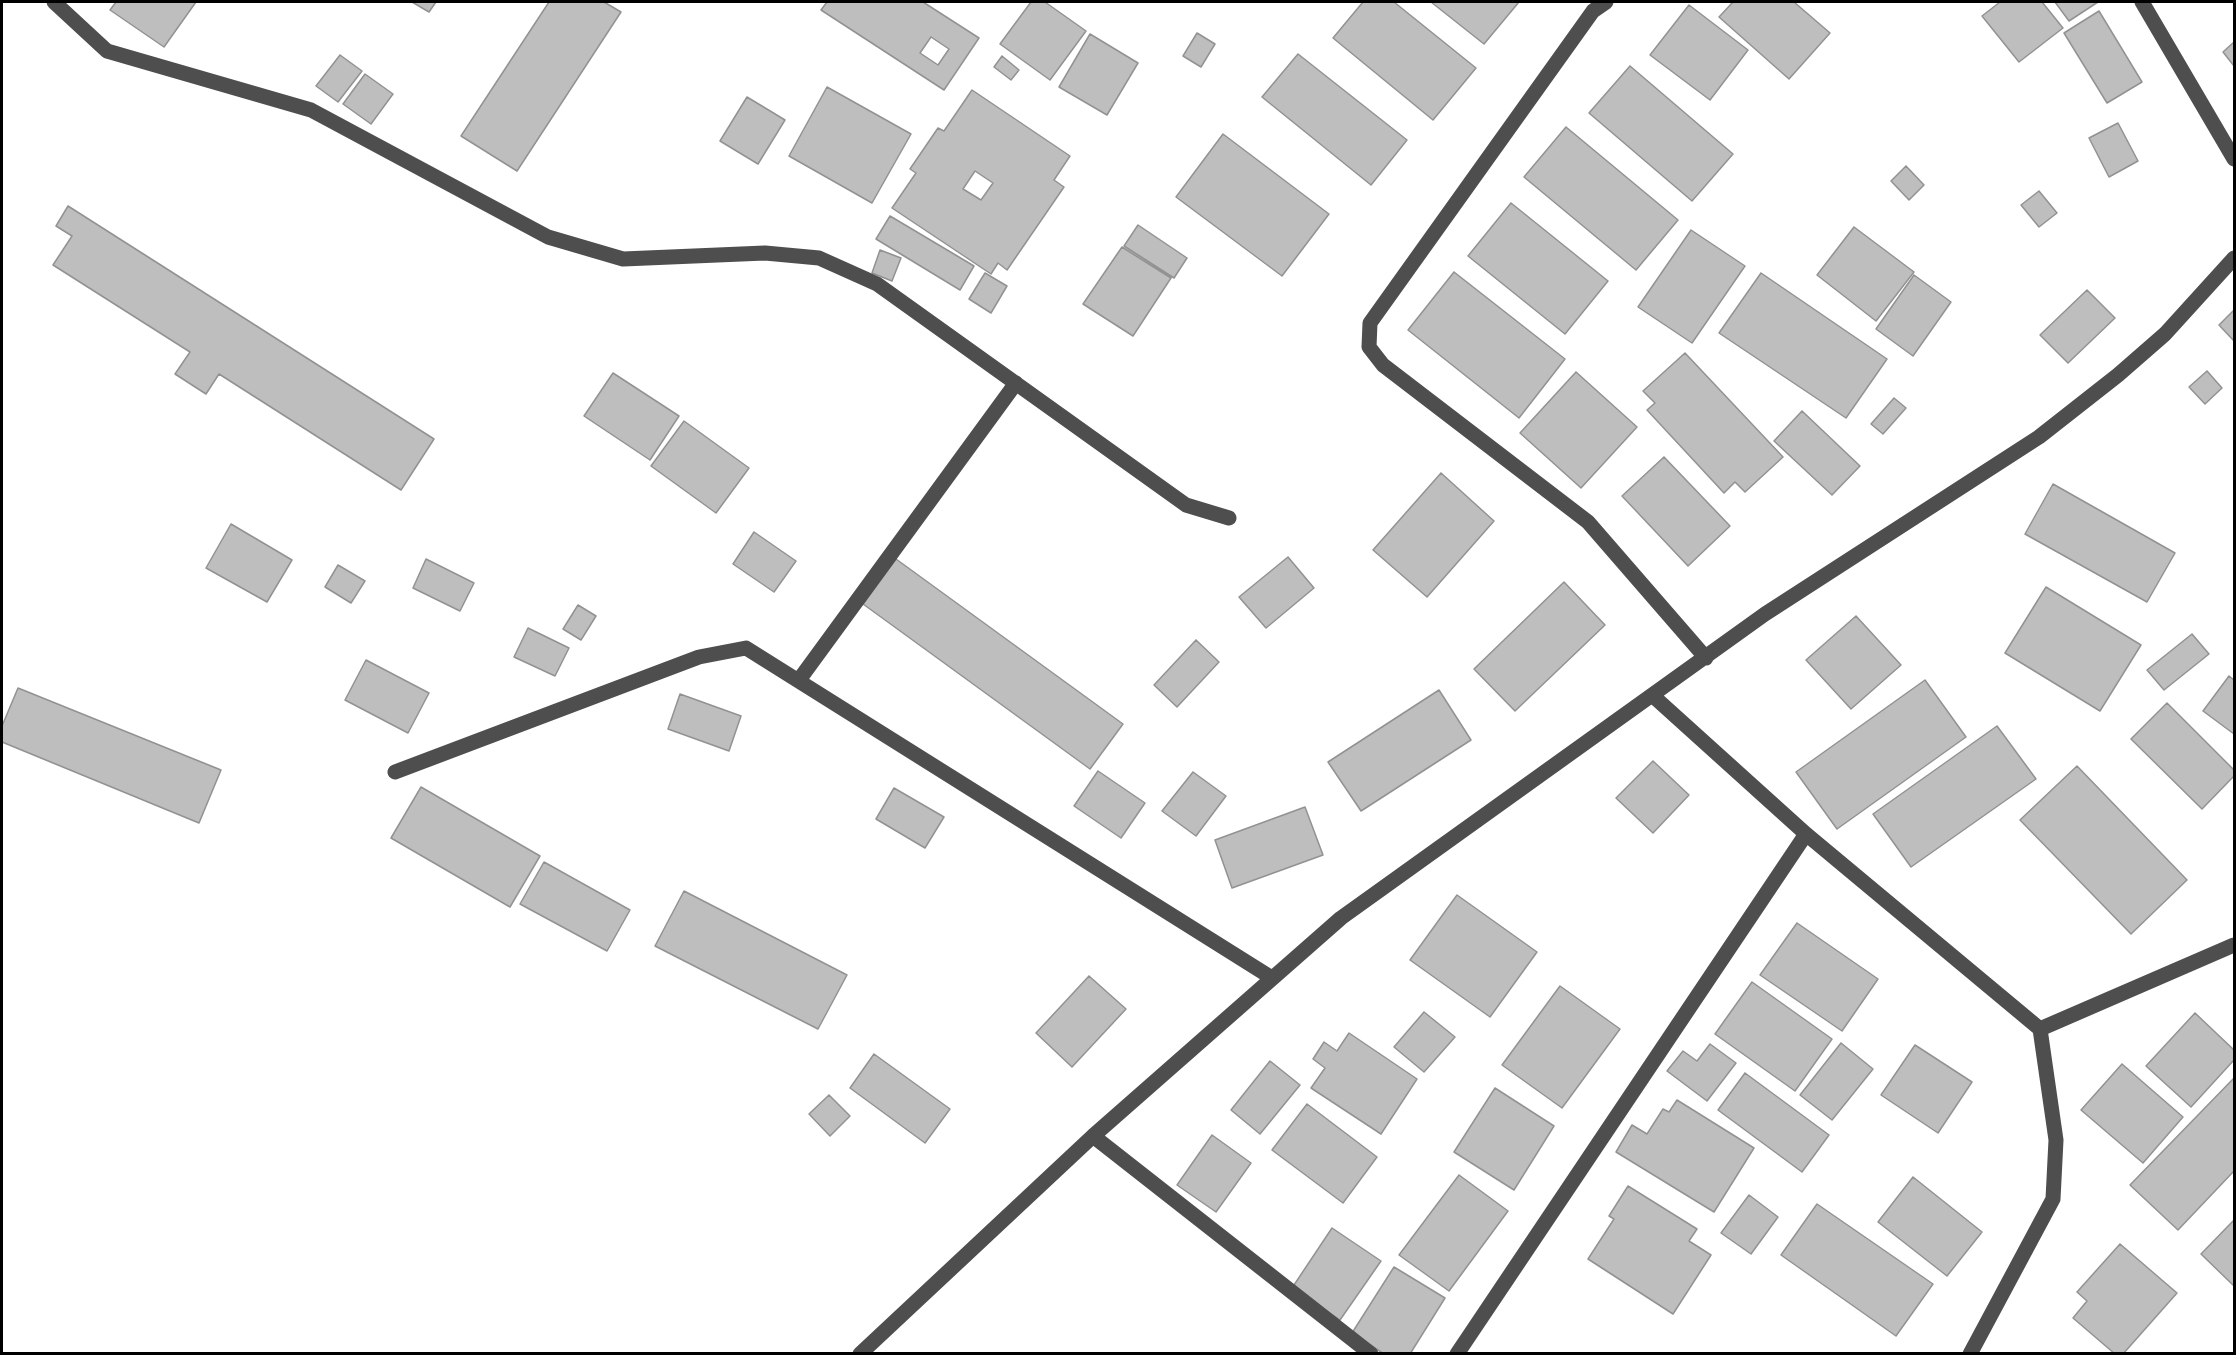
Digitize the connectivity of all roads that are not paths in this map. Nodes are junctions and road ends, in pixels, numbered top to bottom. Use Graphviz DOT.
graph roads {
  1 [pos="54,2"];
  2 [pos="1606,2"];
  3 [pos="2142,2"];
  4 [pos="1589,6"];
  5 [pos="2235,159"];
  6 [pos="2235,258"];
  7 [pos="1016,383"];
  8 [pos="1229,518"];
  9 [pos="1706,658"];
  10 [pos="799,680"];
  11 [pos="1652,695"];
  12 [pos="395,772"];
  13 [pos="1806,834"];
  14 [pos="2234,946"];
  15 [pos="1272,978"];
  16 [pos="2040,1029"];
  17 [pos="1093,1136"];
  18 [pos="860,1353"];
  19 [pos="1371,1353"];
  20 [pos="1457,1353"];
  21 [pos="1970,1353"];
  1 -- 7 [label="street"];
  2 -- 4 [label="street"];
  3 -- 5 [label="street"];
  4 -- 9 [label="street"];
  6 -- 9 [label="street"];
  7 -- 8 [label="street"];
  7 -- 10 [label="street"];
  9 -- 11 [label="street"];
  10 -- 12 [label="street"];
  10 -- 15 [label="street"];
  11 -- 13 [label="street"];
  11 -- 15 [label="street"];
  13 -- 16 [label="street"];
  13 -- 20 [label="street"];
  14 -- 16 [label="street"];
  15 -- 17 [label="street"];
  16 -- 21 [label="street"];
  17 -- 18 [label="street"];
  17 -- 19 [label="street"];
}
